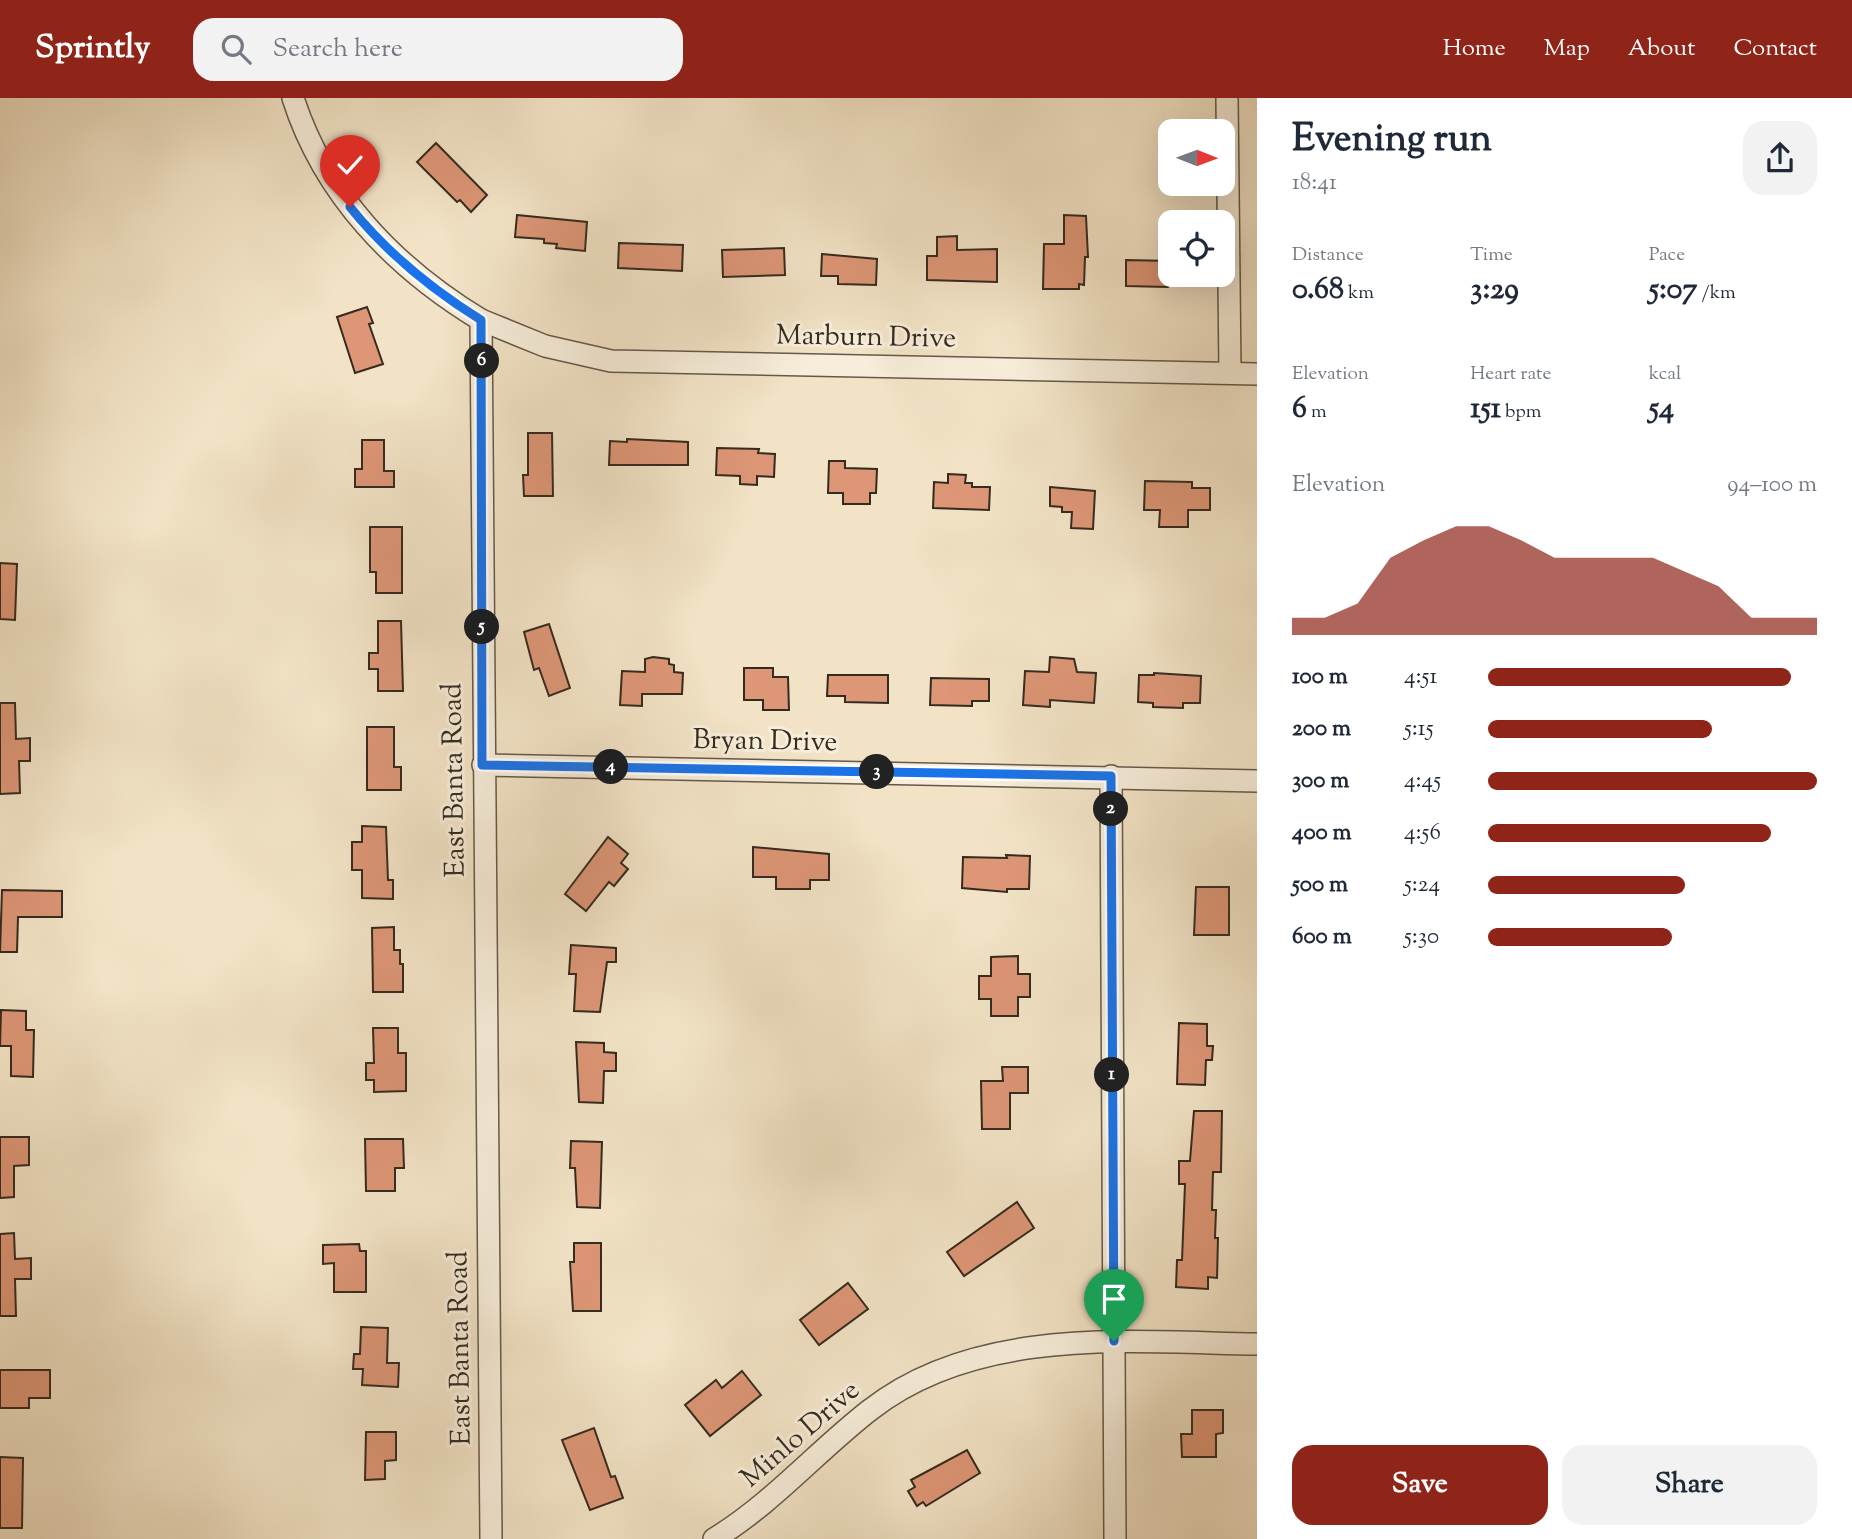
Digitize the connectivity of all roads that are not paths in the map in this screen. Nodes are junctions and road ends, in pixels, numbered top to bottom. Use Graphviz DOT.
graph roads {
  1 [pos="293,98"];
  2 [pos="1227,98"];
  3 [pos="481,320"];
  4 [pos="1230,373"];
  5 [pos="1257,374"];
  6 [pos="482,765"];
  7 [pos="1111,776"];
  8 [pos="1257,780"];
  9 [pos="1114,1341"];
  10 [pos="1257,1344"];
  11 [pos="491,1539"];
  12 [pos="714,1539"];
  13 [pos="1115,1539"];
  1 -- 3 [label="street"];
  2 -- 4 [label="street"];
  3 -- 4 [label="street, Marburn Drive"];
  3 -- 6 [label="street, East Banta Road"];
  4 -- 5 [label="street, Marburn Drive"];
  6 -- 7 [label="street, Bryan Drive"];
  6 -- 11 [label="street, East Banta Road"];
  7 -- 8 [label="street, Bryan Drive"];
  7 -- 9 [label="street"];
  9 -- 10 [label="street, Minlo Drive"];
  9 -- 12 [label="street, Minlo Drive"];
  9 -- 13 [label="street"];
}
